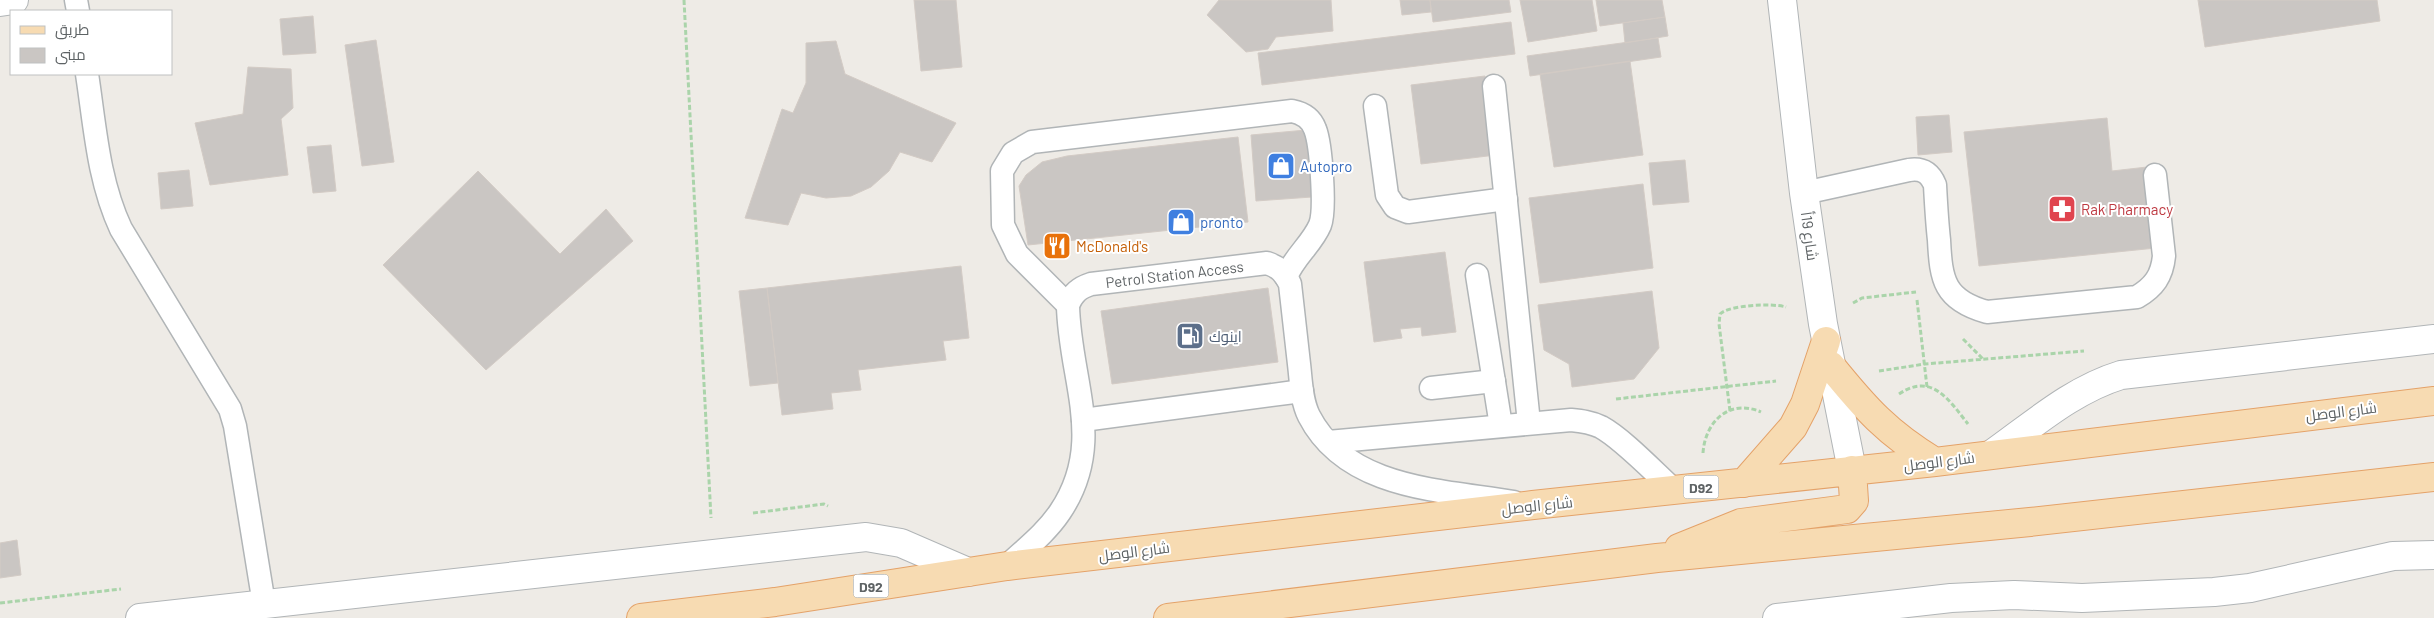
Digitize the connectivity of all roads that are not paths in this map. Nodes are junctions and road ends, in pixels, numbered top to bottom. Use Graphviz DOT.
graph roads {
  1 [pos="14,0"];
  2 [pos="1782,0"];
  3 [pos="0,2"];
  4 [pos="87,75"];
  5 [pos="1494,86"];
  6 [pos="1375,106"];
  7 [pos="2155,175"];
  8 [pos="1804,193"];
  9 [pos="1506,198"];
  10 [pos="1477,275"];
  11 [pos="1286,277"];
  12 [pos="1068,305"];
  13 [pos="2434,339"];
  14 [pos="1828,354"];
  15 [pos="1494,381"];
  16 [pos="1431,388"];
  17 [pos="1302,391"];
  18 [pos="2434,401"];
  19 [pos="1083,420"];
  20 [pos="1530,423"];
  21 [pos="1501,426"];
  22 [pos="1328,442"];
  23 [pos="1992,454"];
  24 [pos="1934,462"];
  25 [pos="1852,470"];
  26 [pos="2434,477"];
  27 [pos="1744,483"];
  28 [pos="1675,491"];
  29 [pos="1532,505"];
  30 [pos="2434,555"];
  31 [pos="1657,558"];
  32 [pos="1006,566"];
  33 [pos="968,572"];
  34 [pos="264,604"];
  35 [pos="764,610"];
  36 [pos="140,618"];
  37 [pos="641,618"];
  38 [pos="1168,618"];
  39 [pos="1777,618"];
  1 -- 3 [label="street"];
  2 -- 8 [label="street, شارع 19أ"];
  4 -- 34 [label="lane"];
  5 -- 9 [label="lane"];
  6 -- 9 [label="lane"];
  7 -- 8 [label="lane"];
  8 -- 14 [label="street, شارع 19أ"];
  9 -- 20 [label="lane"];
  10 -- 15 [label="lane"];
  11 -- 12 [label="lane, Petrol Station Access"];
  11 -- 12 [label="lane"];
  11 -- 17 [label="lane"];
  12 -- 19 [label="lane"];
  13 -- 23 [label="street"];
  14 -- 24 [label="main road"];
  14 -- 25 [label="street, شارع 19أ"];
  14 -- 27 [label="main road"];
  15 -- 16 [label="lane"];
  15 -- 21 [label="lane"];
  17 -- 19 [label="lane"];
  17 -- 22 [label="lane"];
  18 -- 23 [label="main road, شارع الوصل / D92"];
  19 -- 32 [label="lane"];
  20 -- 21 [label="lane"];
  20 -- 28 [label="lane"];
  21 -- 22 [label="lane"];
  22 -- 29 [label="lane"];
  23 -- 24 [label="main road, شارع الوصل / D92"];
  24 -- 25 [label="main road, شارع الوصل / D92"];
  25 -- 27 [label="main road, شارع الوصل / D92"];
  25 -- 31 [label="main road"];
  26 -- 31 [label="main road"];
  27 -- 28 [label="main road, شارع الوصل / D92"];
  28 -- 29 [label="main road, شارع الوصل / D92"];
  29 -- 32 [label="main road, شارع الوصل / D92"];
  30 -- 39 [label="street"];
  31 -- 38 [label="main road"];
  32 -- 33 [label="main road, شارع الوصل / D92"];
  33 -- 34 [label="street"];
  33 -- 35 [label="main road, شارع الوصل / D92"];
  34 -- 36 [label="street"];
  35 -- 37 [label="main road, شارع الوصل / D92"];
}
